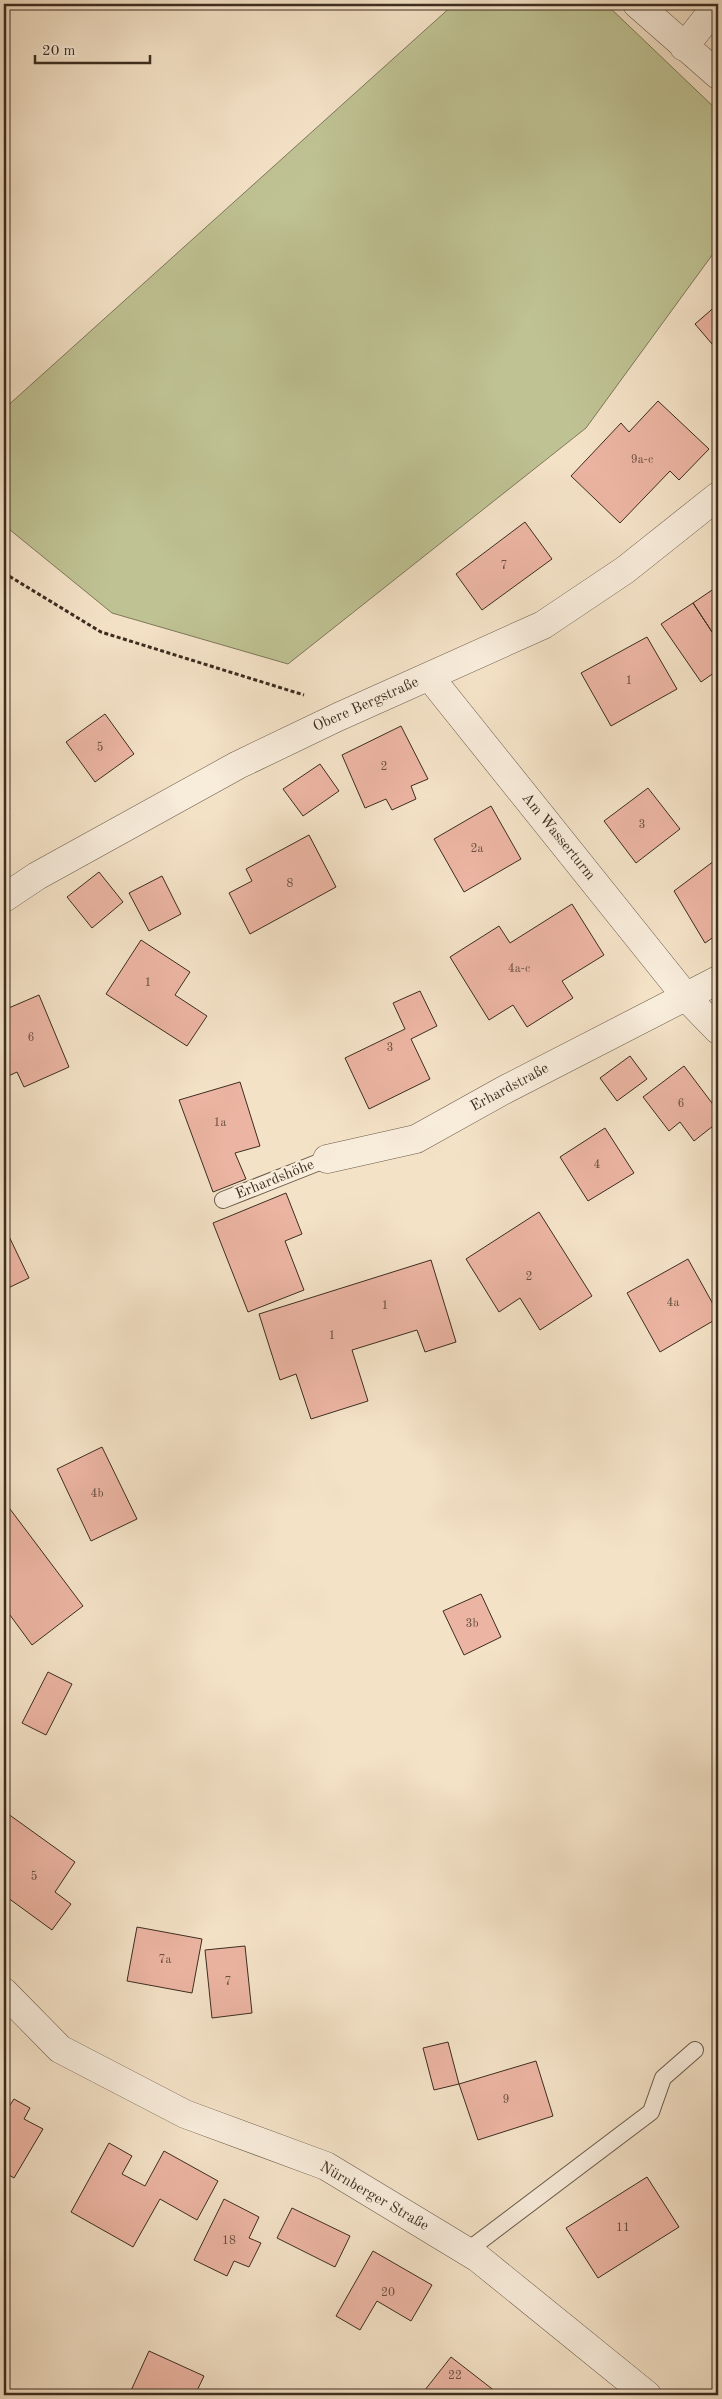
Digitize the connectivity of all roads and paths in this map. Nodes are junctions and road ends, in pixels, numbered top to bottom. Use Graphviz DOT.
graph roads {
  1 [pos="637,4"];
  2 [pos="718,4"];
  3 [pos="684,47"];
  4 [pos="718,75"];
  5 [pos="718,496"];
  6 [pos="4,572"];
  7 [pos="432,676"];
  8 [pos="338,717"];
  9 [pos="4,898"];
  10 [pos="718,980"];
  11 [pos="687,998"];
  12 [pos="718,1030"];
  13 [pos="327,1159"];
  14 [pos="223,1200"];
  15 [pos="4,1992"];
  16 [pos="695,2050"];
  17 [pos="467,2251"];
  18 [pos="647,2395"];
  1 -- 3 [label="street"];
  2 -- 3 [label="street"];
  3 -- 4 [label="street"];
  5 -- 7 [label="street, Obere Bergstraße"];
  6 -- 8 [label="path"];
  7 -- 8 [label="street, Obere Bergstraße"];
  7 -- 11 [label="street, Am Wasserturm"];
  8 -- 9 [label="street, Obere Bergstraße"];
  10 -- 11 [label="street"];
  11 -- 12 [label="street, Am Wasserturm"];
  11 -- 13 [label="street, Erhardstraße"];
  13 -- 14 [label="lane, Erhardshöhe"];
  15 -- 17 [label="street, Nürnberger Straße"];
  16 -- 17 [label="lane"];
  17 -- 18 [label="street, Nürnberger Straße"];
}
